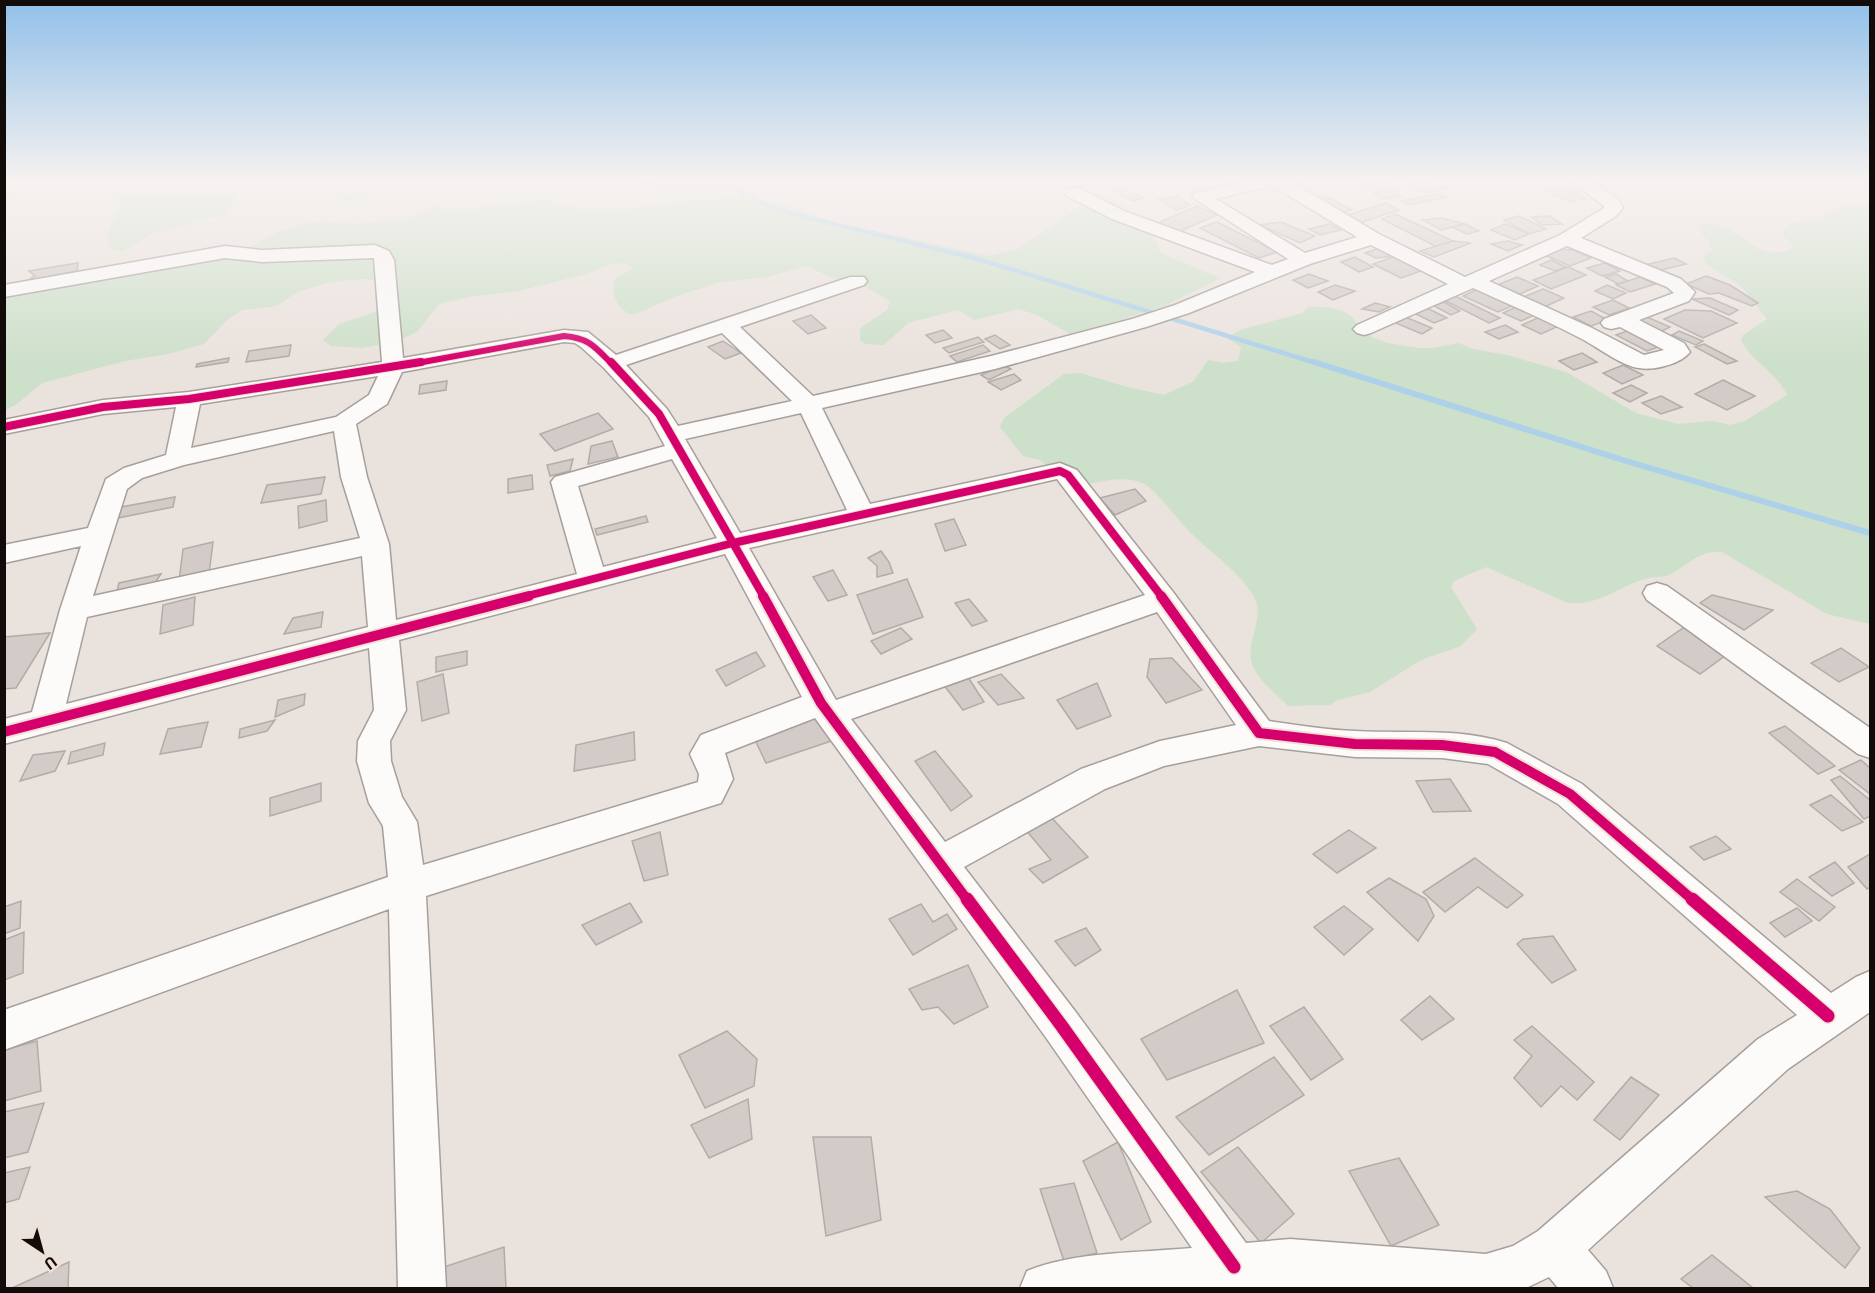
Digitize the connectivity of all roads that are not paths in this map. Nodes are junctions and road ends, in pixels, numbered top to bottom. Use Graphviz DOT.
graph roads {
  1 [pos="1193,242"];
  2 [pos="1274,242"];
  3 [pos="1358,242"];
  4 [pos="1381,242"];
  5 [pos="1560,242"];
  6 [pos="1575,242"];
  7 [pos="1303,260"];
  8 [pos="1272,272"];
  9 [pos="857,281"];
  10 [pos="1469,283"];
  11 [pos="4,291"];
  12 [pos="1621,319"];
  13 [pos="726,325"];
  14 [pos="1364,329"];
  15 [pos="1586,332"];
  16 [pos="612,363"];
  17 [pos="393,367"];
  18 [pos="189,399"];
  19 [pos="809,405"];
  20 [pos="344,422"];
  21 [pos="4,426"];
  22 [pos="677,442"];
  23 [pos="177,459"];
  24 [pos="862,513"];
  25 [pos="99,534"];
  26 [pos="734,543"];
  27 [pos="375,544"];
  28 [pos="4,554"];
  29 [pos="592,580"];
  30 [pos="1657,593"];
  31 [pos="1163,599"];
  32 [pos="74,610"];
  33 [pos="383,635"];
  34 [pos="825,708"];
  35 [pos="45,723"];
  36 [pos="4,732"];
  37 [pos="1259,733"];
  38 [pos="1870,745"];
  39 [pos="940,862"];
  40 [pos="407,886"];
  41 [pos="1870,990"];
  42 [pos="1828,1016"];
  43 [pos="4,1029"];
  44 [pos="1555,1248"];
  45 [pos="1234,1267"];
  46 [pos="422,1288"];
  47 [pos="1044,1288"];
  48 [pos="1589,1288"];
  1 -- 8 [label="street"];
  2 -- 7 [label="street"];
  3 -- 7 [label="street"];
  4 -- 10 [label="street"];
  5 -- 10 [label="street"];
  6 -- 12 [label="street"];
  7 -- 8 [label="street"];
  8 -- 19 [label="street"];
  9 -- 13 [label="street"];
  10 -- 14 [label="street"];
  10 -- 15 [label="street"];
  11 -- 17 [label="street"];
  12 -- 15 [label="street"];
  12 -- 15 [label="street"];
  13 -- 16 [label="street"];
  13 -- 19 [label="street"];
  16 -- 17 [label="street"];
  16 -- 22 [label="street"];
  17 -- 18 [label="street"];
  17 -- 20 [label="street"];
  18 -- 21 [label="street"];
  18 -- 23 [label="street"];
  19 -- 22 [label="street"];
  19 -- 24 [label="street"];
  20 -- 23 [label="street"];
  20 -- 27 [label="street"];
  22 -- 26 [label="street"];
  22 -- 29 [label="street"];
  23 -- 25 [label="street"];
  24 -- 26 [label="street"];
  24 -- 31 [label="street"];
  25 -- 28 [label="street"];
  25 -- 32 [label="street"];
  26 -- 29 [label="street"];
  26 -- 34 [label="street"];
  27 -- 32 [label="street"];
  27 -- 33 [label="street"];
  29 -- 33 [label="street"];
  30 -- 38 [label="street"];
  31 -- 34 [label="street"];
  31 -- 37 [label="street"];
  32 -- 35 [label="street"];
  33 -- 35 [label="street"];
  33 -- 40 [label="street"];
  34 -- 39 [label="street"];
  34 -- 40 [label="street"];
  35 -- 36 [label="street"];
  37 -- 39 [label="street"];
  37 -- 42 [label="street"];
  39 -- 45 [label="street"];
  40 -- 43 [label="street"];
  40 -- 46 [label="street"];
  41 -- 42 [label="street"];
  42 -- 44 [label="street"];
  44 -- 45 [label="street"];
  44 -- 48 [label="street"];
  45 -- 47 [label="street"];
}
